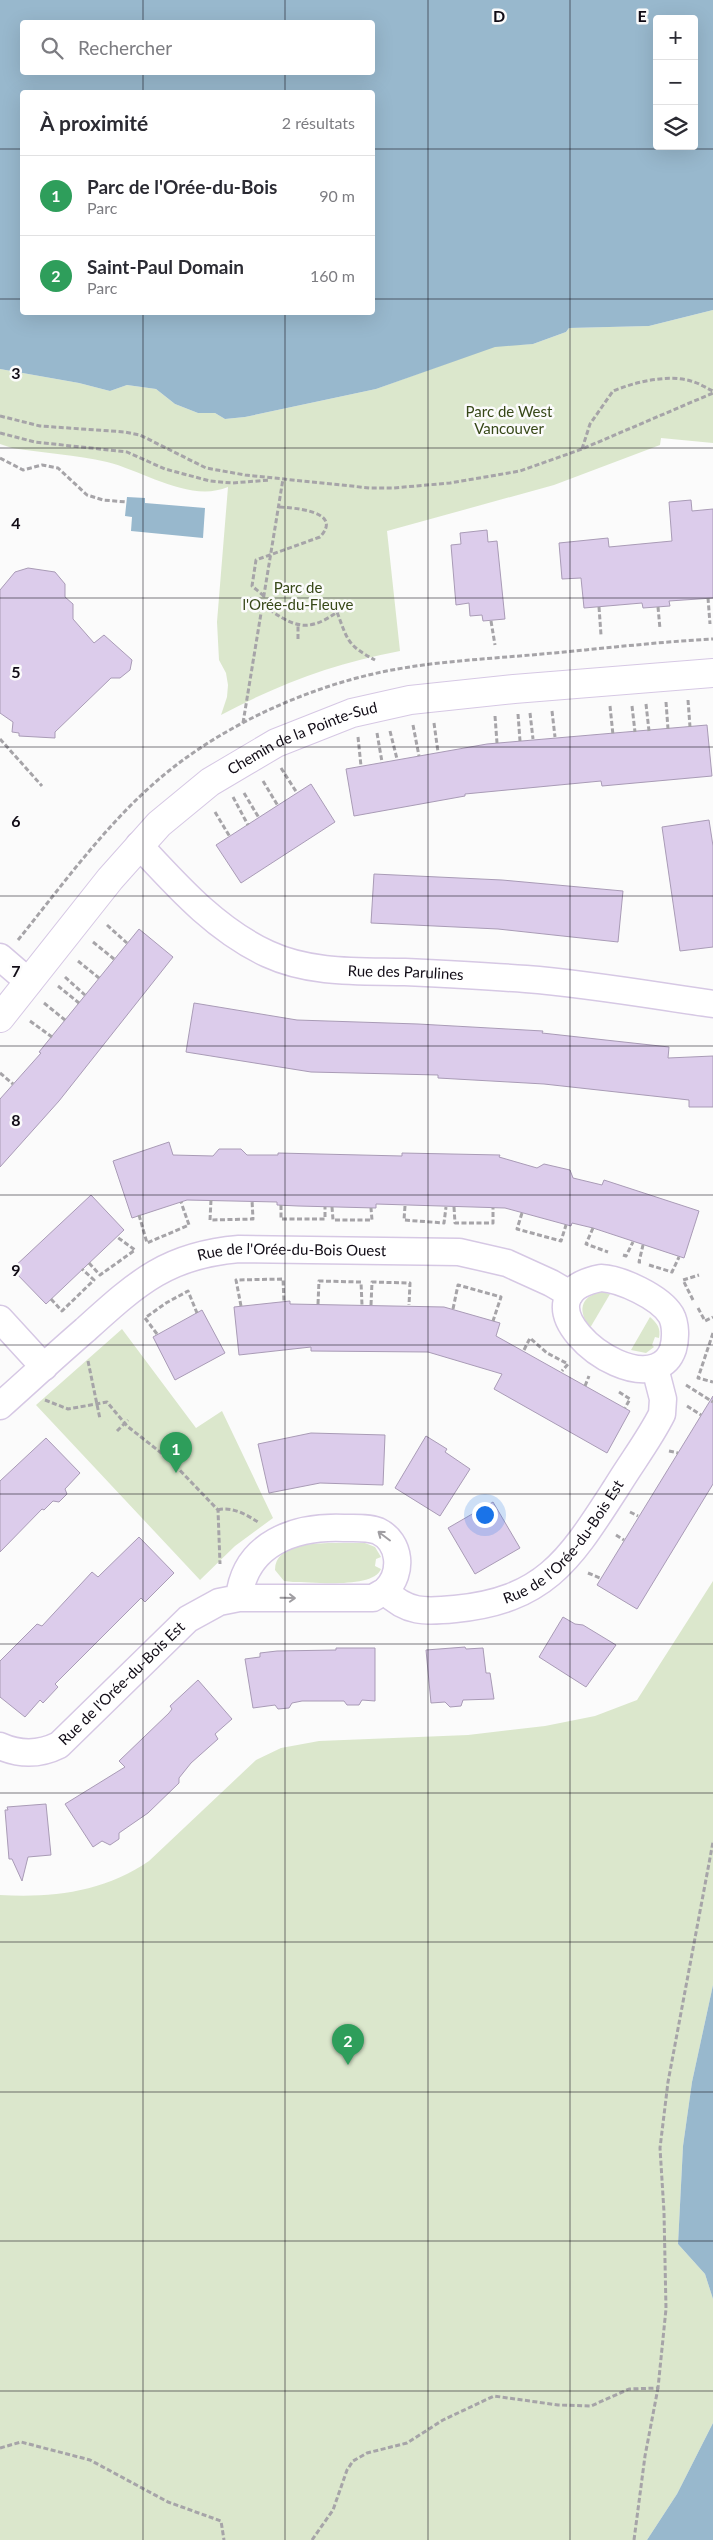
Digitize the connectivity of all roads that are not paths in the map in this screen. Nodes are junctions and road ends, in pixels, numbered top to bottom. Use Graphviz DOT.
graph roads {
  1 [pos="713,673"];
  2 [pos="139,845"];
  3 [pos="0,957"];
  4 [pos="36,992"];
  5 [pos="713,1004"];
  6 [pos="0,1018"];
  7 [pos="570,1294"];
  8 [pos="0,1319"];
  9 [pos="44,1367"];
  10 [pos="654,1368"];
  11 [pos="0,1406"];
  12 [pos="385,1591"];
  13 [pos="239,1598"];
  14 [pos="0,1746"];
  1 -- 2 [label="street, Chemin de la Pointe-Sud"];
  2 -- 4 [label="street, Chemin de la Pointe-Sud"];
  2 -- 5 [label="street, Rue des Parulines"];
  3 -- 4 [label="street"];
  4 -- 6 [label="street, Chemin de la Pointe-Sud"];
  7 -- 9 [label="street, Rue de l'Orée-du-Bois Ouest"];
  7 -- 10 [label="street"];
  7 -- 10 [label="street"];
  8 -- 9 [label="street"];
  9 -- 11 [label="street"];
  10 -- 12 [label="street, Rue de l'Orée-du-Bois Est"];
  13 -- 12 [label="street, Rue de l'Orée-du-Bois Est, one-way"];
  12 -- 13 [label="street, one-way"];
  13 -- 14 [label="street, Rue de l'Orée-du-Bois Est"];
}
